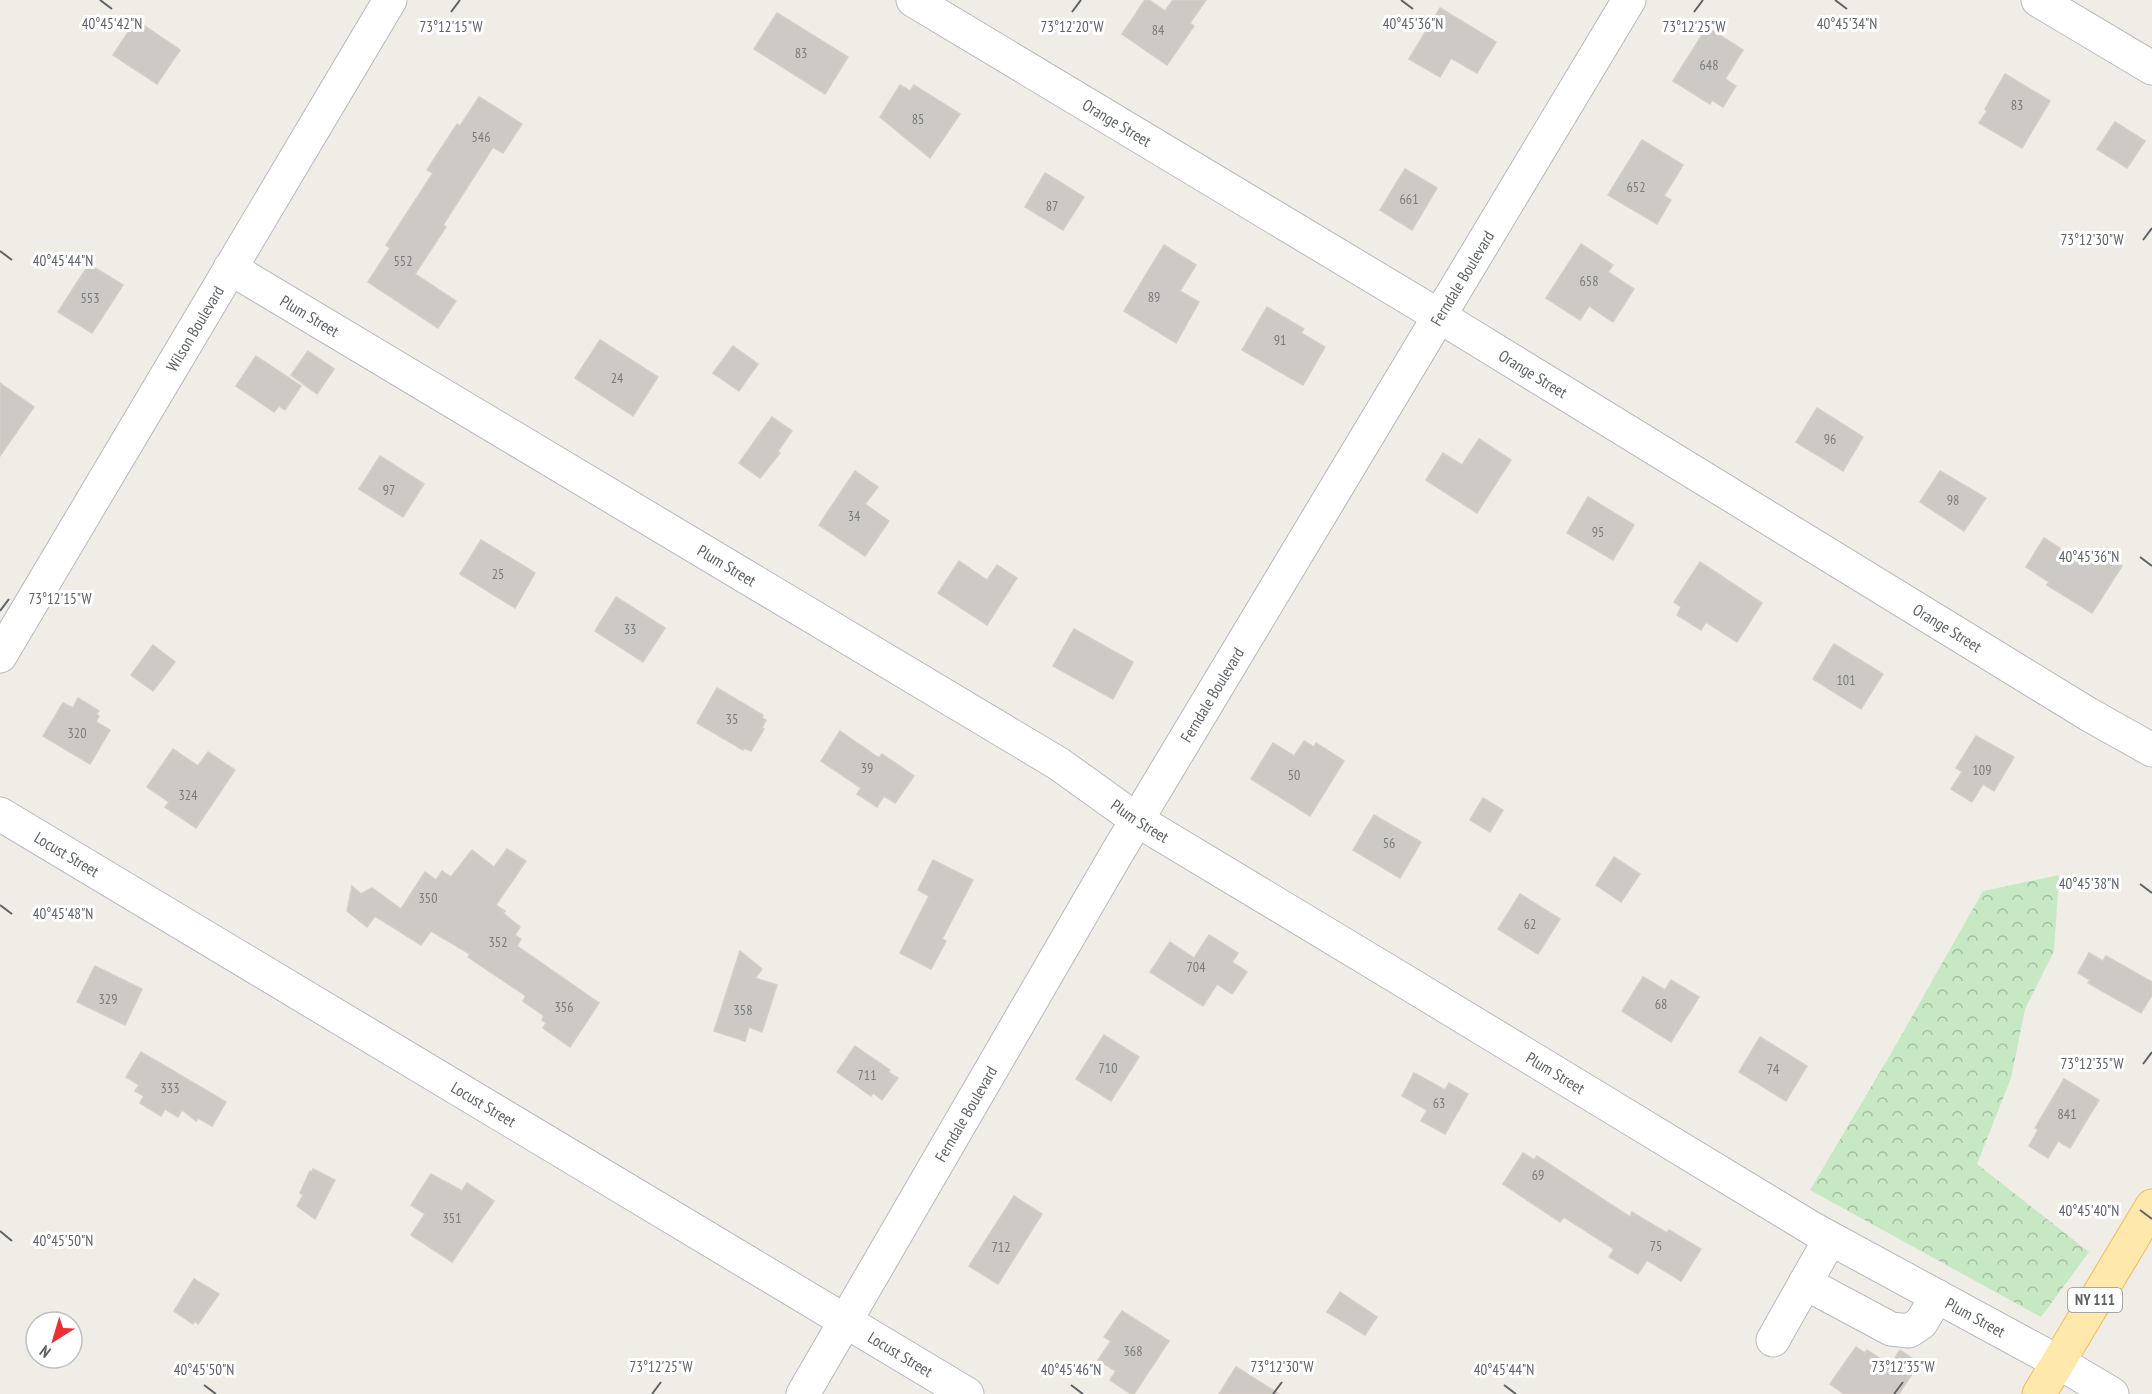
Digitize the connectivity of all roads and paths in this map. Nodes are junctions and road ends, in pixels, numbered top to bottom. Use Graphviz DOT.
graph roads {
  1 [pos="390,0"];
  2 [pos="913,0"];
  3 [pos="1629,0"];
  4 [pos="2038,0"];
  5 [pos="2152,68"];
  6 [pos="230,268"];
  7 [pos="1439,316"];
  8 [pos="0,656"];
  9 [pos="2152,750"];
  10 [pos="0,813"];
  11 [pos="1137,820"];
  12 [pos="2152,1206"];
  13 [pos="1830,1239"];
  14 [pos="1805,1283"];
  15 [pos="1936,1296"];
  16 [pos="845,1322"];
  17 [pos="1773,1340"];
  18 [pos="2058,1362"];
  19 [pos="803,1394"];
  20 [pos="967,1394"];
  21 [pos="2039,1394"];
  22 [pos="2112,1394"];
  1 -- 6 [label="street, Wilson Boulevard"];
  2 -- 7 [label="street, Orange Street"];
  3 -- 7 [label="street, Ferndale Boulevard"];
  4 -- 5 [label="street"];
  6 -- 8 [label="street, Wilson Boulevard"];
  6 -- 11 [label="street, Plum Street"];
  7 -- 9 [label="street, Orange Street"];
  7 -- 11 [label="street, Ferndale Boulevard"];
  10 -- 16 [label="street, Locust Street"];
  11 -- 13 [label="street, Plum Street"];
  11 -- 16 [label="street, Ferndale Boulevard"];
  12 -- 18 [label="main road, NY 111"];
  13 -- 14 [label="street"];
  13 -- 15 [label="street, Plum Street"];
  14 -- 15 [label="street"];
  14 -- 17 [label="street"];
  15 -- 18 [label="street, Plum Street"];
  16 -- 19 [label="street, Ferndale Boulevard"];
  16 -- 20 [label="street, Locust Street"];
  18 -- 21 [label="main road, NY 111"];
  18 -- 22 [label="street, Plum Street"];
}
